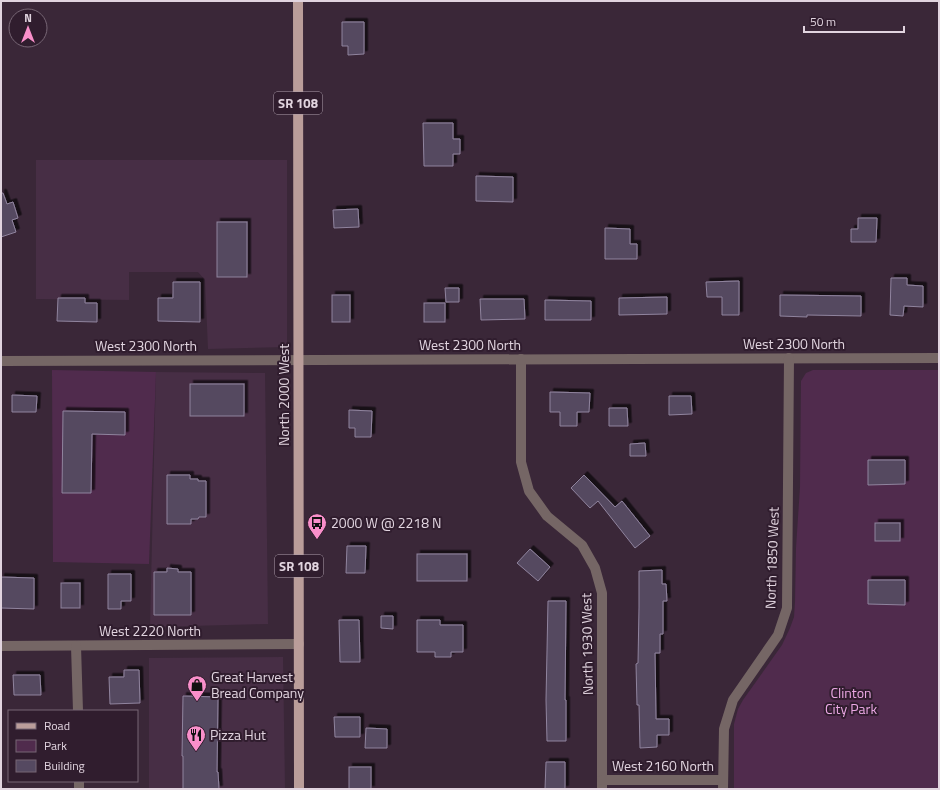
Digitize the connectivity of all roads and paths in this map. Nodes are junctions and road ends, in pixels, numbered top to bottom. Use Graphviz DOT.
graph roads {
  1 [pos="298,1"];
  2 [pos="789,358"];
  3 [pos="939,358"];
  4 [pos="298,359"];
  5 [pos="521,359"];
  6 [pos="1,361"];
  7 [pos="299,644"];
  8 [pos="1,646"];
  9 [pos="76,646"];
  10 [pos="78,710"];
  11 [pos="602,784"];
  12 [pos="723,785"];
  13 [pos="299,789"];
  1 -- 4 [label="main road, North 2000 West / SR 108"];
  2 -- 3 [label="street, West 2300 North"];
  2 -- 5 [label="street, West 2300 North"];
  2 -- 12 [label="street, North 1850 West"];
  4 -- 5 [label="street, West 2300 North"];
  4 -- 6 [label="street, West 2300 North"];
  4 -- 7 [label="main road, North 2000 West / SR 108"];
  5 -- 11 [label="street, North 1930 West"];
  7 -- 9 [label="street, West 2220 North"];
  7 -- 13 [label="main road, North 2000 West / SR 108"];
  8 -- 9 [label="street, West 2220 North"];
  9 -- 10 [label="street"];
  11 -- 12 [label="street, West 2160 North"];
}
